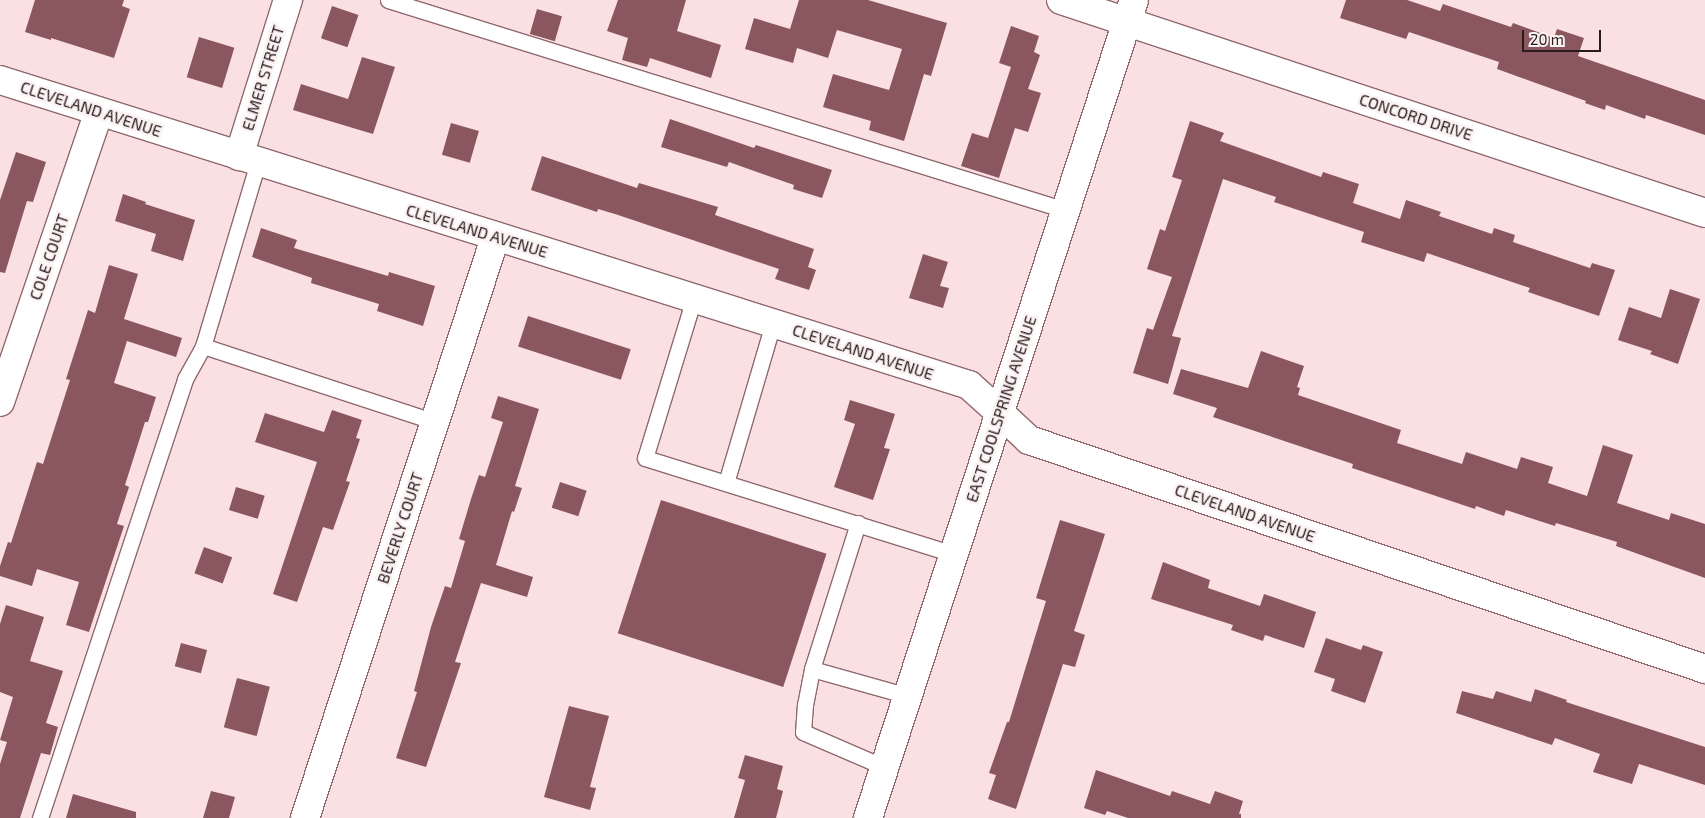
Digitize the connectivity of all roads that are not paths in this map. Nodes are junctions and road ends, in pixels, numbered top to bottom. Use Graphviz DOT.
graph roads {
  1 [pos="288,0"];
  2 [pos="388,0"];
  3 [pos="1061,0"];
  4 [pos="1130,10"];
  5 [pos="0,80"];
  6 [pos="99,111"];
  7 [pos="248,159"];
  8 [pos="1066,210"];
  9 [pos="1705,213"];
  10 [pos="495,238"];
  11 [pos="694,298"];
  12 [pos="773,324"];
  13 [pos="203,346"];
  14 [pos="0,402"];
  15 [pos="1000,413"];
  16 [pos="435,422"];
  17 [pos="726,482"];
  18 [pos="858,524"];
  19 [pos="953,554"];
  20 [pos="1705,668"];
  21 [pos="812,669"];
  22 [pos="908,696"];
  23 [pos="884,767"];
  24 [pos="40,818"];
  25 [pos="305,818"];
  26 [pos="868,818"];
  1 -- 7 [label="street, ELMER STREET"];
  2 -- 8 [label="lane"];
  3 -- 4 [label="street, CONCORD DRIVE"];
  4 -- 8 [label="street, EAST COOLSPRING AVENUE"];
  4 -- 9 [label="street, CONCORD DRIVE"];
  5 -- 6 [label="street, CLEVELAND AVENUE"];
  6 -- 7 [label="street, CLEVELAND AVENUE"];
  6 -- 14 [label="street, COLE COURT"];
  7 -- 10 [label="street, CLEVELAND AVENUE"];
  7 -- 13 [label="lane"];
  8 -- 15 [label="street, EAST COOLSPRING AVENUE"];
  10 -- 11 [label="street, CLEVELAND AVENUE"];
  10 -- 16 [label="street, BEVERLY COURT"];
  11 -- 12 [label="street, CLEVELAND AVENUE"];
  11 -- 17 [label="lane"];
  12 -- 15 [label="street, CLEVELAND AVENUE"];
  12 -- 17 [label="lane"];
  13 -- 16 [label="lane"];
  13 -- 24 [label="lane"];
  15 -- 19 [label="street, EAST COOLSPRING AVENUE"];
  15 -- 20 [label="street, CLEVELAND AVENUE"];
  16 -- 25 [label="street, BEVERLY COURT"];
  17 -- 18 [label="lane"];
  18 -- 19 [label="lane"];
  18 -- 21 [label="lane"];
  19 -- 22 [label="street, EAST COOLSPRING AVENUE"];
  21 -- 22 [label="lane"];
  21 -- 23 [label="lane"];
  22 -- 23 [label="street, EAST COOLSPRING AVENUE"];
  23 -- 26 [label="street, EAST COOLSPRING AVENUE"];
}
